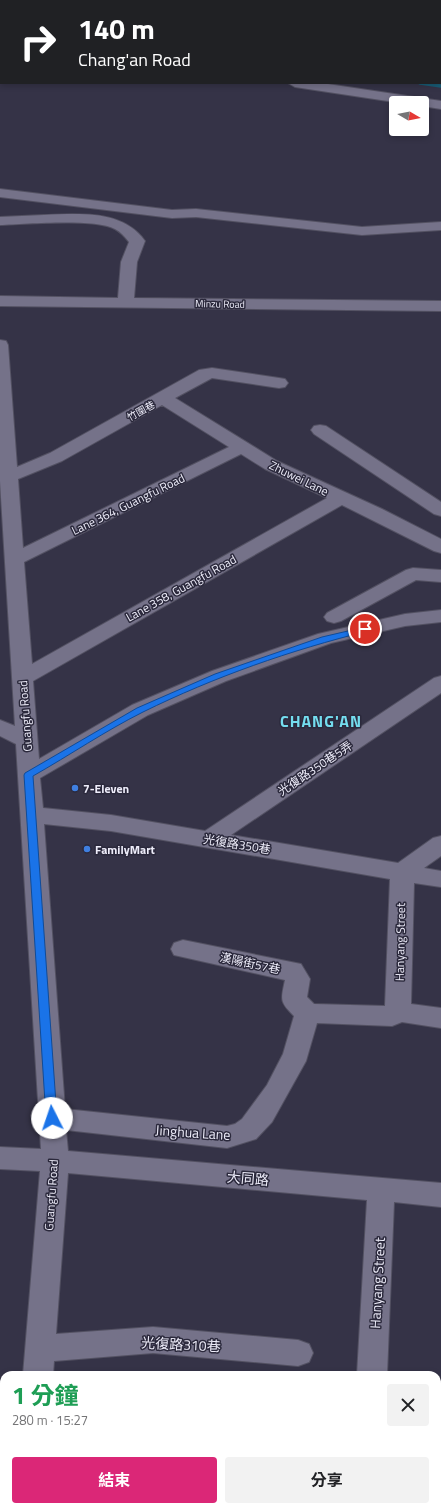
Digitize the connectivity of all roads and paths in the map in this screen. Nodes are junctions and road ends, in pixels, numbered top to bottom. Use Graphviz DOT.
graph roads {
  1 [pos="302,84"];
  2 [pos="354,84"];
  3 [pos="441,98"];
  4 [pos="441,105"];
  5 [pos="0,193"];
  6 [pos="0,221"];
  7 [pos="441,226"];
  8 [pos="0,301"];
  9 [pos="126,302"];
  10 [pos="441,306"];
  11 [pos="0,345"];
  12 [pos="279,383"];
  13 [pos="163,398"];
  14 [pos="320,430"];
  15 [pos="242,447"];
  16 [pos="8,476"];
  17 [pos="340,498"];
  18 [pos="441,510"];
  19 [pos="441,547"];
  20 [pos="14,560"];
  21 [pos="441,576"];
  22 [pos="441,616"];
  23 [pos="334,617"];
  24 [pos="22,678"];
  25 [pos="441,683"];
  26 [pos="0,726"];
  27 [pos="26,740"];
  28 [pos="28,775"];
  29 [pos="31,815"];
  30 [pos="208,840"];
  31 [pos="441,844"];
  32 [pos="402,872"];
  33 [pos="441,879"];
  34 [pos="183,949"];
  35 [pos="398,1012"];
  36 [pos="308,1013"];
  37 [pos="441,1018"];
  38 [pos="52,1118"];
  39 [pos="0,1158"];
  40 [pos="54,1161"];
  41 [pos="381,1190"];
  42 [pos="441,1195"];
  43 [pos="298,1353"];
  44 [pos="39,1362"];
  45 [pos="372,1371"];
  1 -- 4 [label="street"];
  2 -- 3 [label="street"];
  5 -- 7 [label="street"];
  6 -- 9 [label="street"];
  8 -- 9 [label="street, Minzu Road"];
  9 -- 10 [label="street, Minzu Road"];
  11 -- 16 [label="street, Guangfu Road"];
  12 -- 13 [label="street, 竹圍巷"];
  13 -- 15 [label="street, Zhuwei Lane"];
  13 -- 16 [label="street, 竹圍巷"];
  14 -- 18 [label="street"];
  15 -- 17 [label="street, Zhuwei Lane"];
  15 -- 20 [label="street, Lane 364, Guangfu Road"];
  16 -- 20 [label="street, Guangfu Road"];
  17 -- 19 [label="street, Zhuwei Lane"];
  17 -- 24 [label="street, Lane 358, Guangfu Road"];
  20 -- 24 [label="street, Guangfu Road"];
  21 -- 23 [label="street"];
  22 -- 28 [label="street"];
  24 -- 27 [label="street, Guangfu Road"];
  25 -- 30 [label="street, 光復路350巷5弄"];
  26 -- 27 [label="street"];
  27 -- 28 [label="street, Guangfu Road"];
  28 -- 29 [label="street, Guangfu Road"];
  29 -- 30 [label="street, 光復路350巷"];
  29 -- 38 [label="street, Guangfu Road"];
  30 -- 32 [label="street, 光復路350巷"];
  31 -- 32 [label="street"];
  32 -- 33 [label="street, 光復路350巷"];
  32 -- 35 [label="street, Hanyang Street"];
  34 -- 36 [label="street, 漢陽街57巷"];
  35 -- 36 [label="street"];
  35 -- 37 [label="street"];
  36 -- 38 [label="street, Jinghua Lane"];
  38 -- 40 [label="street, Guangfu Road"];
  39 -- 40 [label="street, 大同路"];
  40 -- 41 [label="street, 大同路"];
  40 -- 44 [label="street, Guangfu Road"];
  41 -- 42 [label="street, 大同路"];
  41 -- 45 [label="street, Hanyang Street"];
  43 -- 44 [label="street, 光復路310巷"];
}
